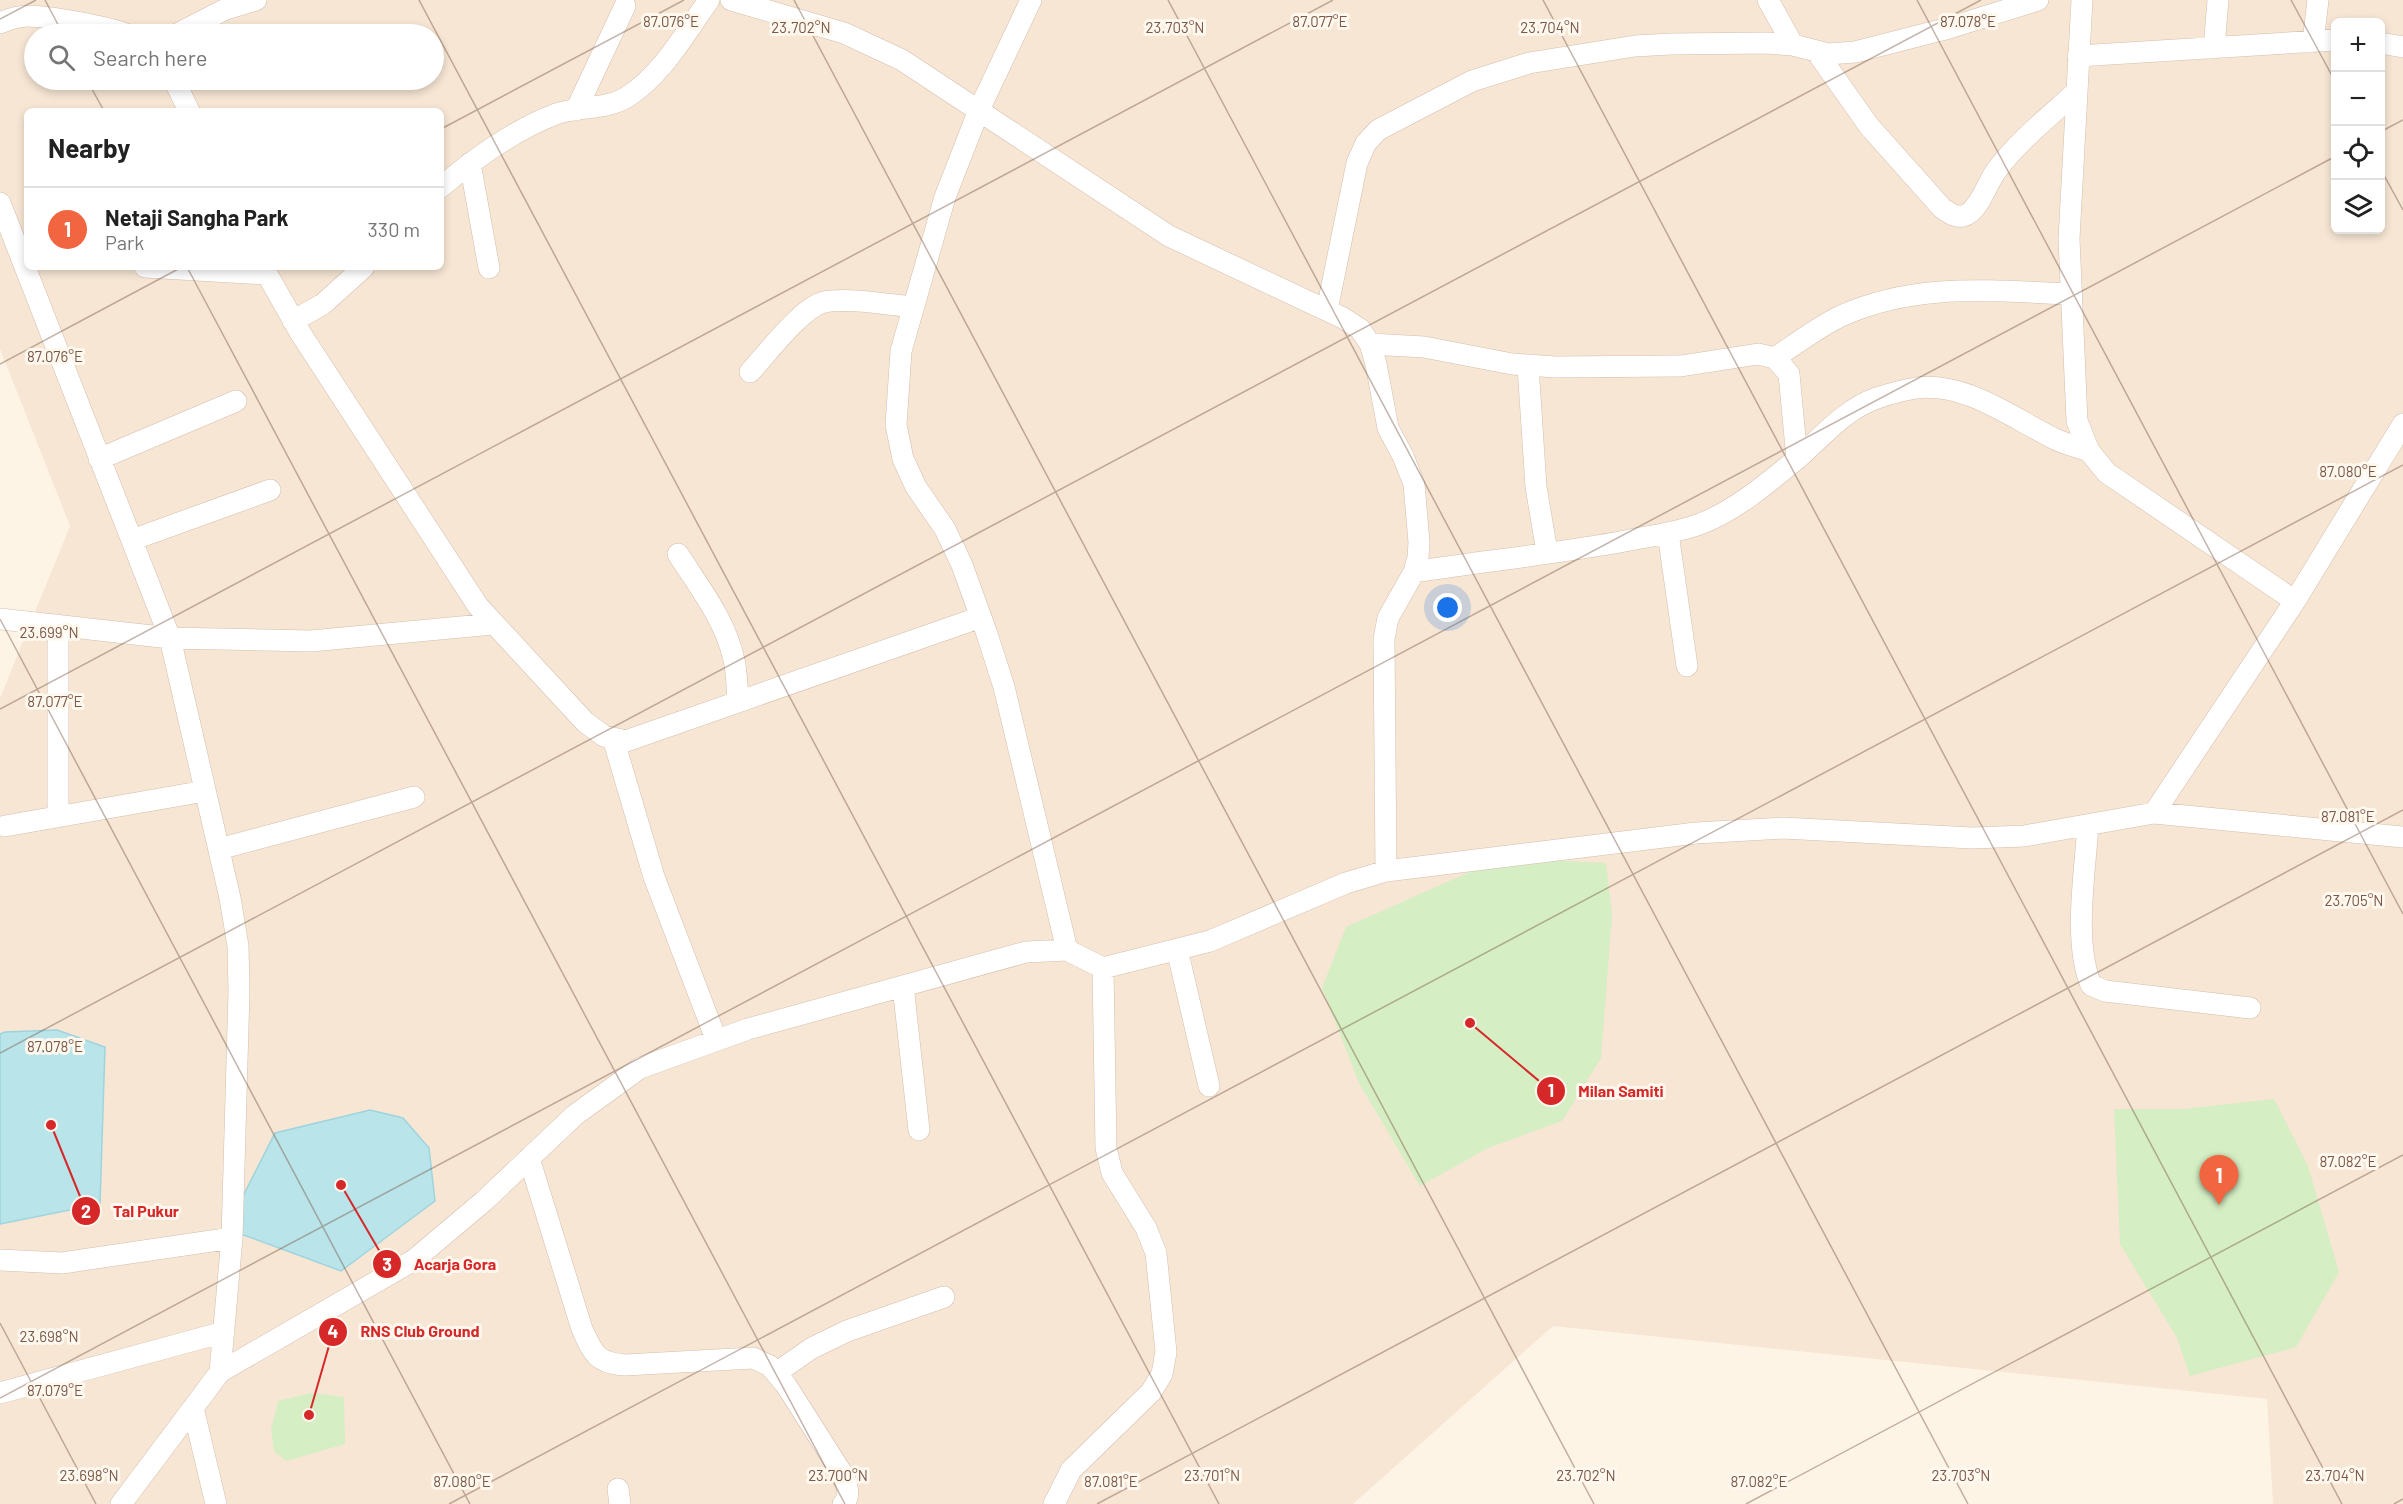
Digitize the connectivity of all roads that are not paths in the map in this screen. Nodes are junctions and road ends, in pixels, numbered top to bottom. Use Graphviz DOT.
graph roads {
  1 [pos="256,0"];
  2 [pos="709,0"];
  3 [pos="731,0"];
  4 [pos="1031,0"];
  5 [pos="1768,0"];
  6 [pos="2038,0"];
  7 [pos="2082,0"];
  8 [pos="2218,0"];
  9 [pos="2318,0"];
  10 [pos="625,6"];
  11 [pos="9,14"];
  12 [pos="77,24"];
  13 [pos="197,24"];
  14 [pos="2331,40"];
  15 [pos="2313,42"];
  16 [pos="2385,44"];
  17 [pos="1793,45"];
  18 [pos="2403,47"];
  19 [pos="2214,48"];
  20 [pos="1816,51"];
  21 [pos="2078,56"];
  22 [pos="179,90"];
  23 [pos="2076,92"];
  24 [pos="188,108"];
  25 [pos="576,110"];
  26 [pos="979,110"];
  27 [pos="470,164"];
  28 [pos="444,185"];
  29 [pos="0,203"];
  30 [pos="20,239"];
  31 [pos="489,268"];
  32 [pos="31,270"];
  33 [pos="235,270"];
  34 [pos="361,270"];
  35 [pos="265,271"];
  36 [pos="2072,294"];
  37 [pos="914,307"];
  38 [pos="1327,310"];
  39 [pos="293,321"];
  40 [pos="1370,344"];
  41 [pos="1775,358"];
  42 [pos="1528,366"];
  43 [pos="750,372"];
  44 [pos="236,401"];
  45 [pos="2403,424"];
  46 [pos="2089,451"];
  47 [pos="99,459"];
  48 [pos="1797,459"];
  49 [pos="270,490"];
  50 [pos="1668,533"];
  51 [pos="132,540"];
  52 [pos="1547,552"];
  53 [pos="678,554"];
  54 [pos="1414,572"];
  55 [pos="2295,601"];
  56 [pos="981,617"];
  57 [pos="0,619"];
  58 [pos="493,624"];
  59 [pos="58,625"];
  60 [pos="170,638"];
  61 [pos="1687,666"];
  62 [pos="738,701"];
  63 [pos="613,738"];
  64 [pos="205,791"];
  65 [pos="414,797"];
  66 [pos="2154,813"];
  67 [pos="58,817"];
  68 [pos="2088,825"];
  69 [pos="5,826"];
  70 [pos="2403,837"];
  71 [pos="219,849"];
  72 [pos="1386,871"];
  73 [pos="1177,949"];
  74 [pos="1067,950"];
  75 [pos="1103,968"];
  76 [pos="903,986"];
  77 [pos="2250,1008"];
  78 [pos="716,1040"];
  79 [pos="1209,1086"];
  80 [pos="919,1130"];
  81 [pos="529,1158"];
  82 [pos="232,1238"];
  83 [pos="0,1260"];
  84 [pos="944,1297"];
  85 [pos="224,1332"];
  86 [pos="220,1372"];
  87 [pos="776,1373"];
  88 [pos="0,1393"];
  89 [pos="193,1408"];
  90 [pos="122,1504"];
  91 [pos="216,1504"];
  92 [pos="843,1504"];
  93 [pos="1054,1504"];
  1 -- 13 [label="street"];
  2 -- 25 [label="street"];
  3 -- 26 [label="street"];
  4 -- 26 [label="street"];
  5 -- 17 [label="street"];
  6 -- 20 [label="street"];
  7 -- 21 [label="street"];
  8 -- 19 [label="street"];
  9 -- 15 [label="street"];
  10 -- 25 [label="street"];
  11 -- 12 [label="street"];
  14 -- 15 [label="street"];
  15 -- 19 [label="street"];
  16 -- 18 [label="street"];
  17 -- 20 [label="street"];
  17 -- 38 [label="street"];
  19 -- 21 [label="street"];
  20 -- 23 [label="street"];
  21 -- 23 [label="street"];
  22 -- 24 [label="street"];
  23 -- 36 [label="street"];
  25 -- 27 [label="street"];
  26 -- 37 [label="street"];
  26 -- 38 [label="street"];
  27 -- 28 [label="street"];
  27 -- 31 [label="street"];
  29 -- 30 [label="street"];
  32 -- 47 [label="street"];
  33 -- 35 [label="street"];
  34 -- 39 [label="street"];
  35 -- 39 [label="street"];
  36 -- 41 [label="street"];
  36 -- 46 [label="street"];
  37 -- 43 [label="street"];
  37 -- 56 [label="street"];
  38 -- 40 [label="street"];
  39 -- 58 [label="street"];
  40 -- 42 [label="street"];
  40 -- 54 [label="street"];
  41 -- 42 [label="street"];
  41 -- 48 [label="street"];
  42 -- 52 [label="street"];
  44 -- 47 [label="street"];
  45 -- 55 [label="street"];
  46 -- 48 [label="street"];
  46 -- 55 [label="street"];
  47 -- 51 [label="street"];
  48 -- 50 [label="street"];
  49 -- 51 [label="street"];
  50 -- 52 [label="street"];
  50 -- 61 [label="street"];
  51 -- 60 [label="street"];
  52 -- 54 [label="street"];
  53 -- 62 [label="street"];
  54 -- 72 [label="street"];
  55 -- 66 [label="street"];
  56 -- 62 [label="street"];
  56 -- 74 [label="street"];
  57 -- 59 [label="street"];
  58 -- 60 [label="street"];
  58 -- 63 [label="street"];
  59 -- 60 [label="street"];
  59 -- 67 [label="street"];
  60 -- 64 [label="street"];
  62 -- 63 [label="street"];
  63 -- 78 [label="street"];
  64 -- 67 [label="street"];
  64 -- 71 [label="street"];
  65 -- 71 [label="street"];
  66 -- 68 [label="street"];
  66 -- 70 [label="street"];
  67 -- 69 [label="street"];
  68 -- 72 [label="street"];
  68 -- 77 [label="street"];
  71 -- 82 [label="street"];
  72 -- 73 [label="street"];
  73 -- 75 [label="street"];
  73 -- 79 [label="street"];
  74 -- 75 [label="street"];
  74 -- 76 [label="street"];
  75 -- 93 [label="street"];
  76 -- 78 [label="street"];
  76 -- 80 [label="street"];
  78 -- 81 [label="street"];
  81 -- 86 [label="street"];
  81 -- 87 [label="street"];
  82 -- 83 [label="street"];
  82 -- 85 [label="street"];
  84 -- 87 [label="street"];
  85 -- 86 [label="street"];
  85 -- 88 [label="street"];
  86 -- 89 [label="street"];
  87 -- 92 [label="street"];
  89 -- 90 [label="street"];
  89 -- 91 [label="street"];
}
